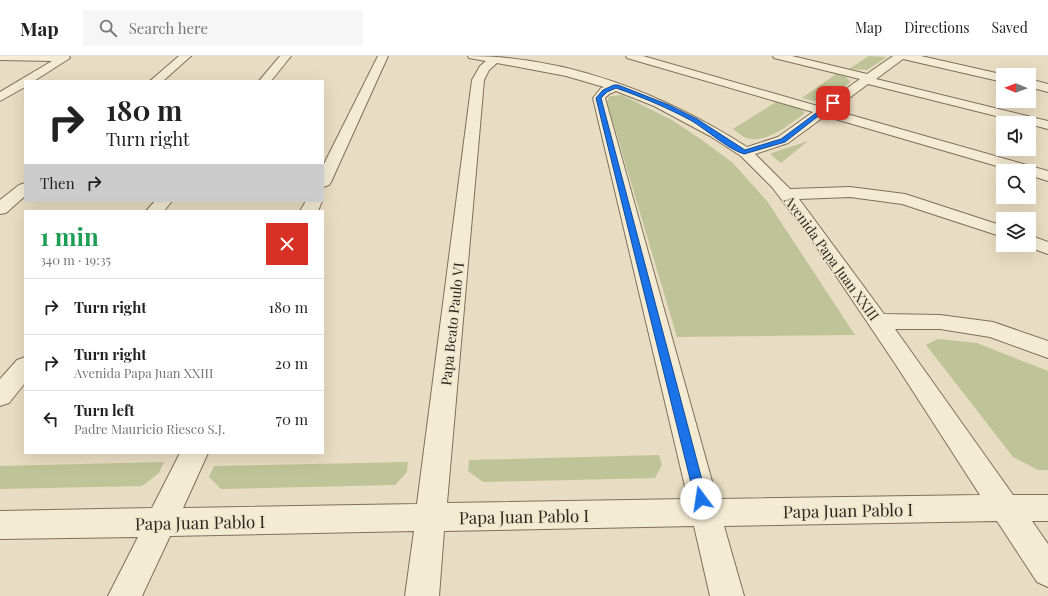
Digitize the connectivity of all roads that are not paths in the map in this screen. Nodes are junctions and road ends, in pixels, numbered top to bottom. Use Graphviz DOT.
graph roads {
  1 [pos="186,56"];
  2 [pos="286,56"];
  3 [pos="383,56"];
  4 [pos="473,56"];
  5 [pos="630,56"];
  6 [pos="778,56"];
  7 [pos="900,56"];
  8 [pos="906,56"];
  9 [pos="0,57"];
  10 [pos="66,57"];
  11 [pos="495,59"];
  12 [pos="996,76"];
  13 [pos="867,79"];
  14 [pos="27,80"];
  15 [pos="157,80"];
  16 [pos="265,80"];
  17 [pos="24,82"];
  18 [pos="1036,85"];
  19 [pos="616,86"];
  20 [pos="1048,88"];
  21 [pos="0,97"];
  22 [pos="822,111"];
  23 [pos="1048,125"];
  24 [pos="744,152"];
  25 [pos="1048,176"];
  26 [pos="324,180"];
  27 [pos="24,189"];
  28 [pos="785,194"];
  29 [pos="163,202"];
  30 [pos="0,209"];
  31 [pos="156,210"];
  32 [pos="996,230"];
  33 [pos="1036,244"];
  34 [pos="1048,248"];
  35 [pos="878,322"];
  36 [pos="1048,350"];
  37 [pos="24,367"];
  38 [pos="0,396"];
  39 [pos="194,454"];
  40 [pos="1004,508"];
  41 [pos="1048,508"];
  42 [pos="705,513"];
  43 [pos="430,518"];
  44 [pos="160,523"];
  45 [pos="0,525"];
  46 [pos="1048,571"];
  47 [pos="125,596"];
  48 [pos="422,596"];
  49 [pos="728,596"];
  1 -- 15 [label="street"];
  2 -- 16 [label="street"];
  3 -- 26 [label="street"];
  4 -- 11 [label="street, Avenida Papa Juan XXIII"];
  5 -- 22 [label="street"];
  6 -- 13 [label="street"];
  7 -- 13 [label="street"];
  8 -- 12 [label="street"];
  9 -- 10 [label="street"];
  10 -- 14 [label="street"];
  11 -- 19 [label="street, Avenida Papa Juan XXIII"];
  11 -- 43 [label="street, Papa Beato Paulo VI"];
  13 -- 22 [label="street"];
  13 -- 23 [label="street"];
  17 -- 21 [label="street"];
  18 -- 20 [label="street"];
  19 -- 24 [label="street, Avenida Papa Juan XXIII"];
  19 -- 42 [label="street"];
  22 -- 24 [label="street"];
  22 -- 25 [label="street"];
  24 -- 28 [label="street, Avenida Papa Juan XXIII"];
  27 -- 30 [label="street"];
  28 -- 32 [label="street"];
  28 -- 35 [label="street, Avenida Papa Juan XXIII"];
  29 -- 31 [label="street"];
  33 -- 34 [label="street"];
  35 -- 36 [label="street"];
  35 -- 40 [label="street, Avenida Papa Juan XXIII"];
  37 -- 38 [label="street"];
  39 -- 44 [label="street"];
  40 -- 41 [label="street, Papa Juan Pablo I"];
  40 -- 42 [label="street, Papa Juan Pablo I"];
  40 -- 46 [label="street, Avenida Papa Juan XXIII"];
  42 -- 43 [label="street, Papa Juan Pablo I"];
  42 -- 49 [label="street"];
  43 -- 44 [label="street, Papa Juan Pablo I"];
  43 -- 48 [label="street, Papa Beato Paulo VI"];
  44 -- 45 [label="street, Papa Juan Pablo I"];
  44 -- 47 [label="street"];
}
